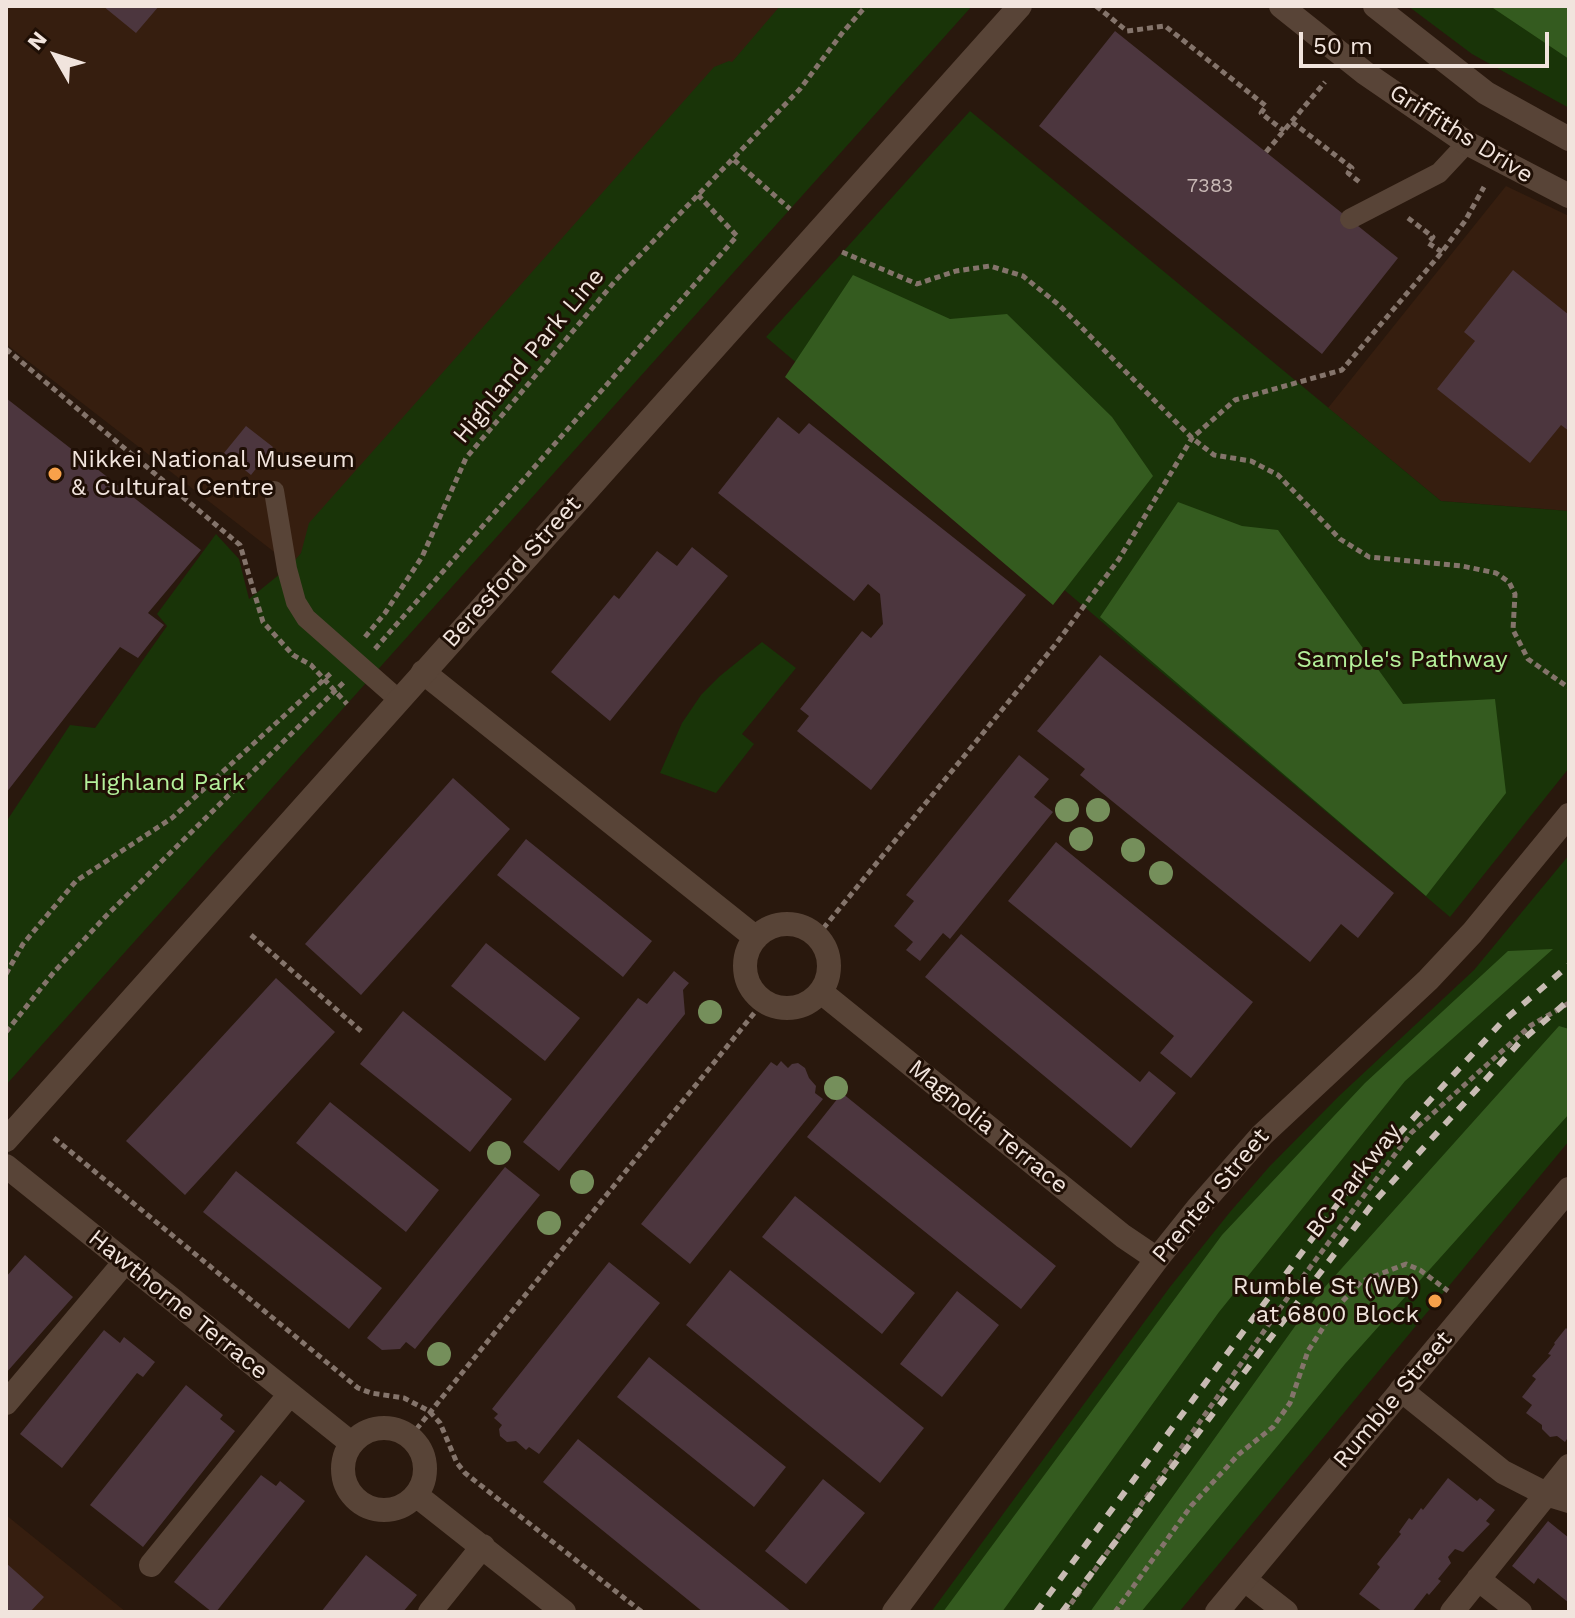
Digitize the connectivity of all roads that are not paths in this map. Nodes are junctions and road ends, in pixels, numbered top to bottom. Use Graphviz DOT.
graph roads {
  1 [pos="1020,6"];
  2 [pos="1281,6"];
  3 [pos="1375,6"];
  4 [pos="1569,139"];
  5 [pos="1467,143"];
  6 [pos="1569,196"];
  7 [pos="1350,219"];
  8 [pos="274,491"];
  9 [pos="423,672"];
  10 [pos="399,700"];
  11 [pos="1569,815"];
  12 [pos="756,938"];
  13 [pos="821,992"];
  14 [pos="6,1140"];
  15 [pos="6,1166"];
  16 [pos="1569,1189"];
  17 [pos="1157,1259"];
  18 [pos="124,1263"];
  19 [pos="1401,1390"];
  20 [pos="290,1394"];
  21 [pos="6,1403"];
  22 [pos="351,1443"];
  23 [pos="1569,1466"];
  24 [pos="416,1495"];
  25 [pos="1558,1498"];
  26 [pos="483,1546"];
  27 [pos="151,1565"];
  28 [pos="1478,1579"];
  29 [pos="1245,1580"];
  30 [pos="430,1612"];
  31 [pos="564,1612"];
  32 [pos="894,1612"];
  33 [pos="1217,1612"];
  34 [pos="1286,1612"];
  35 [pos="1452,1612"];
  36 [pos="1520,1612"];
  1 -- 9 [label="street, Beresford Street"];
  2 -- 5 [label="street, Griffiths Drive"];
  3 -- 4 [label="street, Griffiths Drive"];
  5 -- 6 [label="street, Griffiths Drive"];
  5 -- 7 [label="lane"];
  8 -- 10 [label="lane"];
  9 -- 10 [label="street, Beresford Street"];
  9 -- 12 [label="street"];
  10 -- 14 [label="street, Beresford Street"];
  11 -- 17 [label="street, Prenter Street"];
  12 -- 13 [label="street"];
  12 -- 13 [label="street"];
  13 -- 17 [label="street, Magnolia Terrace"];
  15 -- 18 [label="street, Hawthorne Terrace"];
  16 -- 19 [label="street, Rumble Street"];
  17 -- 32 [label="street, Prenter Street"];
  18 -- 20 [label="street, Hawthorne Terrace"];
  18 -- 21 [label="street"];
  19 -- 25 [label="street"];
  19 -- 29 [label="street, Rumble Street"];
  20 -- 22 [label="street, Hawthorne Terrace"];
  20 -- 27 [label="street"];
  22 -- 24 [label="street"];
  22 -- 24 [label="street"];
  23 -- 25 [label="street"];
  24 -- 26 [label="street"];
  25 -- 28 [label="street"];
  26 -- 30 [label="street"];
  26 -- 31 [label="street"];
  28 -- 35 [label="street"];
  28 -- 36 [label="street"];
  29 -- 33 [label="street, Rumble Street"];
  29 -- 34 [label="street"];
}
